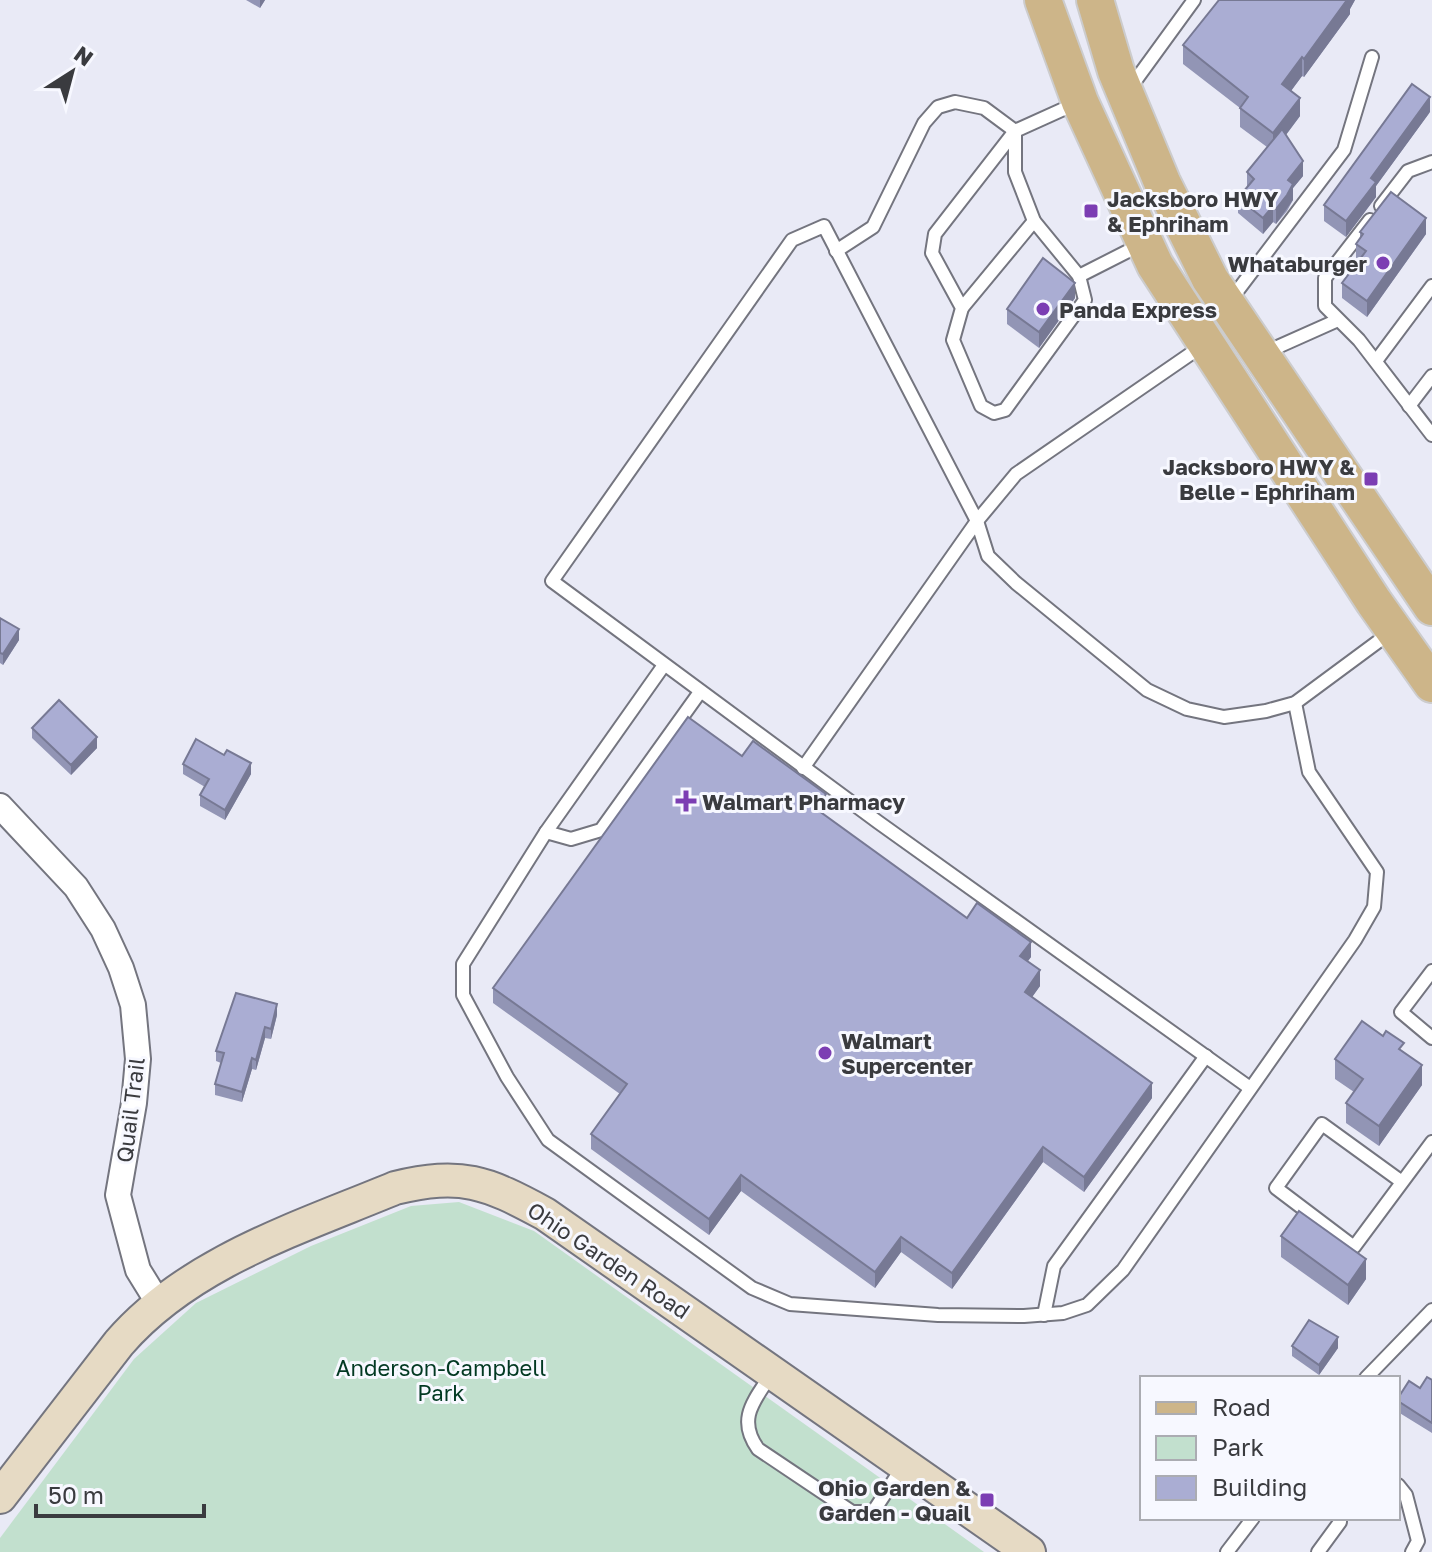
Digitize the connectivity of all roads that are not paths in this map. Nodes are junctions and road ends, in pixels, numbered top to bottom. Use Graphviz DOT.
graph roads {
  1 [pos="1043,0"];
  2 [pos="1194,0"];
  3 [pos="1100,4"];
  4 [pos="1372,57"];
  5 [pos="1125,94"];
  6 [pos="1080,102"];
  7 [pos="1015,131"];
  8 [pos="1432,162"];
  9 [pos="1034,221"];
  10 [pos="1144,243"];
  11 [pos="836,251"];
  12 [pos="1079,276"];
  13 [pos="1432,286"];
  14 [pos="1227,304"];
  15 [pos="962,308"];
  16 [pos="1338,320"];
  17 [pos="1204,344"];
  18 [pos="1260,355"];
  19 [pos="1376,361"];
  20 [pos="1432,376"];
  21 [pos="1409,406"];
  22 [pos="1432,435"];
  23 [pos="977,521"];
  24 [pos="1432,606"];
  25 [pos="1393,630"];
  26 [pos="664,665"];
  27 [pos="1432,684"];
  28 [pos="700,692"];
  29 [pos="1295,703"];
  30 [pos="803,768"];
  31 [pos="0,806"];
  32 [pos="546,832"];
  33 [pos="1432,971"];
  34 [pos="1432,1038"];
  35 [pos="1206,1056"];
  36 [pos="1250,1088"];
  37 [pos="1432,1142"];
  38 [pos="1402,1182"];
  39 [pos="159,1304"];
  40 [pos="1432,1310"];
  41 [pos="1044,1315"];
  42 [pos="772,1373"];
  43 [pos="1368,1376"];
  44 [pos="904,1465"];
  45 [pos="1400,1488"];
  46 [pos="0,1497"];
  47 [pos="1251,1520"];
  48 [pos="1340,1520"];
  49 [pos="1029,1552"];
  50 [pos="1227,1552"];
  51 [pos="1318,1552"];
  52 [pos="1412,1552"];
  1 -- 6 [label="main road"];
  2 -- 5 [label="lane"];
  3 -- 5 [label="main road"];
  4 -- 14 [label="lane"];
  5 -- 14 [label="main road"];
  6 -- 7 [label="lane"];
  6 -- 10 [label="main road"];
  7 -- 9 [label="lane"];
  7 -- 11 [label="lane"];
  7 -- 15 [label="lane"];
  8 -- 16 [label="lane"];
  9 -- 12 [label="lane"];
  9 -- 15 [label="lane"];
  10 -- 12 [label="lane"];
  10 -- 17 [label="main road"];
  11 -- 23 [label="lane"];
  11 -- 26 [label="lane"];
  12 -- 15 [label="lane"];
  13 -- 19 [label="lane"];
  14 -- 18 [label="main road"];
  16 -- 18 [label="lane"];
  16 -- 19 [label="lane"];
  17 -- 23 [label="lane"];
  17 -- 25 [label="main road"];
  18 -- 24 [label="main road"];
  19 -- 21 [label="lane"];
  20 -- 21 [label="lane"];
  21 -- 22 [label="lane"];
  23 -- 29 [label="lane"];
  23 -- 30 [label="lane"];
  24 -- 25 [label="main road"];
  25 -- 27 [label="main road"];
  25 -- 29 [label="lane"];
  26 -- 28 [label="lane"];
  26 -- 32 [label="lane"];
  28 -- 30 [label="lane"];
  28 -- 32 [label="lane"];
  29 -- 36 [label="lane"];
  30 -- 35 [label="lane"];
  31 -- 39 [label="street, Quail Trail"];
  32 -- 41 [label="lane"];
  33 -- 34 [label="lane"];
  35 -- 36 [label="lane"];
  35 -- 41 [label="lane"];
  36 -- 41 [label="lane"];
  37 -- 38 [label="lane"];
  38 -- 38 [label="lane"];
  39 -- 42 [label="street, Ohio Garden Road"];
  39 -- 46 [label="street, Ohio Garden Road"];
  40 -- 43 [label="lane"];
  42 -- 44 [label="street, Ohio Garden Road"];
  42 -- 44 [label="lane"];
  44 -- 49 [label="street, Ohio Garden Road"];
  45 -- 52 [label="lane"];
  47 -- 50 [label="lane"];
  48 -- 51 [label="lane"];
}
